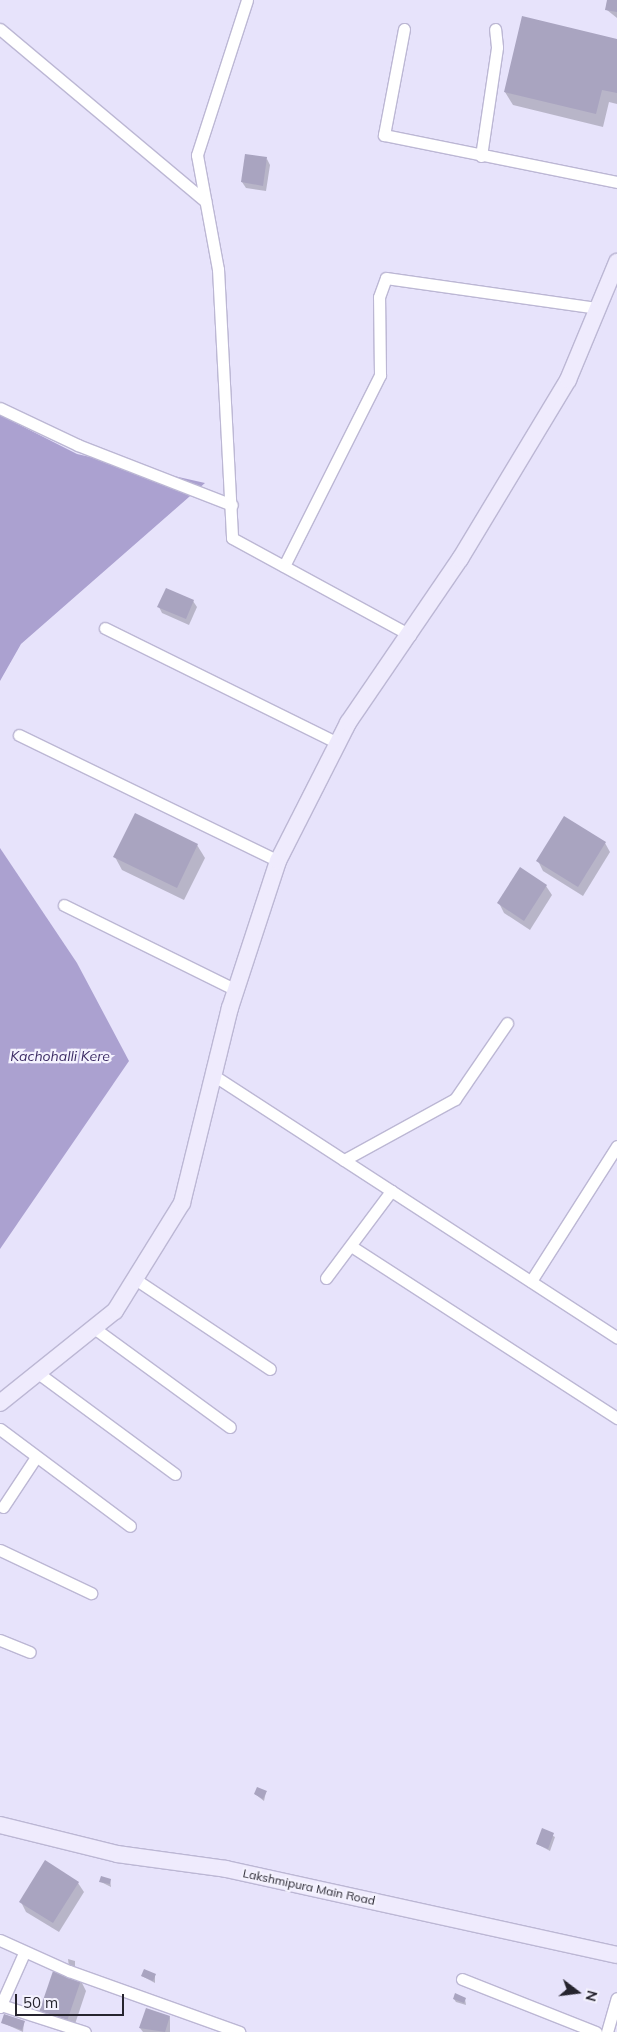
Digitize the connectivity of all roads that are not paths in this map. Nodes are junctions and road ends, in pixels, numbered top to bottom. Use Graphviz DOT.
graph roads {
  1 [pos="247,0"];
  2 [pos="0,29"];
  3 [pos="404,29"];
  4 [pos="495,29"];
  5 [pos="481,156"];
  6 [pos="617,182"];
  7 [pos="205,201"];
  8 [pos="617,262"];
  9 [pos="598,308"];
  10 [pos="0,408"];
  11 [pos="232,505"];
  12 [pos="284,566"];
  13 [pos="105,628"];
  14 [pos="410,635"];
  15 [pos="19,735"];
  16 [pos="338,743"];
  17 [pos="278,861"];
  18 [pos="64,906"];
  19 [pos="236,990"];
  20 [pos="507,1023"];
  21 [pos="214,1075"];
  22 [pos="617,1146"];
  23 [pos="344,1160"];
  24 [pos="392,1191"];
  25 [pos="351,1246"];
  26 [pos="326,1278"];
  27 [pos="135,1279"];
  28 [pos="531,1281"];
  29 [pos="94,1328"];
  30 [pos="617,1337"];
  31 [pos="270,1369"];
  32 [pos="38,1373"];
  33 [pos="0,1404"];
  34 [pos="617,1418"];
  35 [pos="230,1427"];
  36 [pos="0,1429"];
  37 [pos="36,1457"];
  38 [pos="175,1474"];
  39 [pos="3,1507"];
  40 [pos="130,1526"];
  41 [pos="0,1550"];
  42 [pos="91,1593"];
  43 [pos="0,1640"];
  44 [pos="30,1652"];
  45 [pos="0,1825"];
  46 [pos="0,1940"];
  47 [pos="24,1953"];
  48 [pos="617,1955"];
  49 [pos="462,1979"];
  50 [pos="617,1998"];
  51 [pos="0,2006"];
  52 [pos="85,2032"];
  53 [pos="239,2032"];
  54 [pos="596,2032"];
  55 [pos="607,2032"];
  1 -- 7 [label="street"];
  2 -- 7 [label="street"];
  3 -- 5 [label="street"];
  4 -- 5 [label="street"];
  5 -- 6 [label="street"];
  7 -- 11 [label="street"];
  8 -- 9 [label="street"];
  9 -- 12 [label="street"];
  9 -- 14 [label="street"];
  10 -- 11 [label="street"];
  11 -- 12 [label="street"];
  12 -- 14 [label="street"];
  13 -- 16 [label="street"];
  14 -- 16 [label="street"];
  15 -- 17 [label="street"];
  16 -- 17 [label="street"];
  17 -- 19 [label="street"];
  18 -- 19 [label="street"];
  19 -- 21 [label="street"];
  20 -- 23 [label="street"];
  21 -- 23 [label="street"];
  21 -- 27 [label="street"];
  22 -- 28 [label="street"];
  23 -- 24 [label="street"];
  24 -- 25 [label="street"];
  24 -- 28 [label="street"];
  25 -- 26 [label="street"];
  25 -- 34 [label="street"];
  27 -- 29 [label="street"];
  27 -- 31 [label="street"];
  28 -- 30 [label="street"];
  29 -- 32 [label="street"];
  29 -- 35 [label="street"];
  32 -- 33 [label="street"];
  32 -- 38 [label="street"];
  36 -- 37 [label="street"];
  37 -- 39 [label="street"];
  37 -- 40 [label="street"];
  41 -- 42 [label="street"];
  43 -- 44 [label="street"];
  45 -- 48 [label="street, Lakshmipura Main Road"];
  46 -- 47 [label="street"];
  47 -- 51 [label="street"];
  47 -- 53 [label="street"];
  49 -- 54 [label="street"];
  50 -- 55 [label="street"];
  51 -- 52 [label="street"];
}
